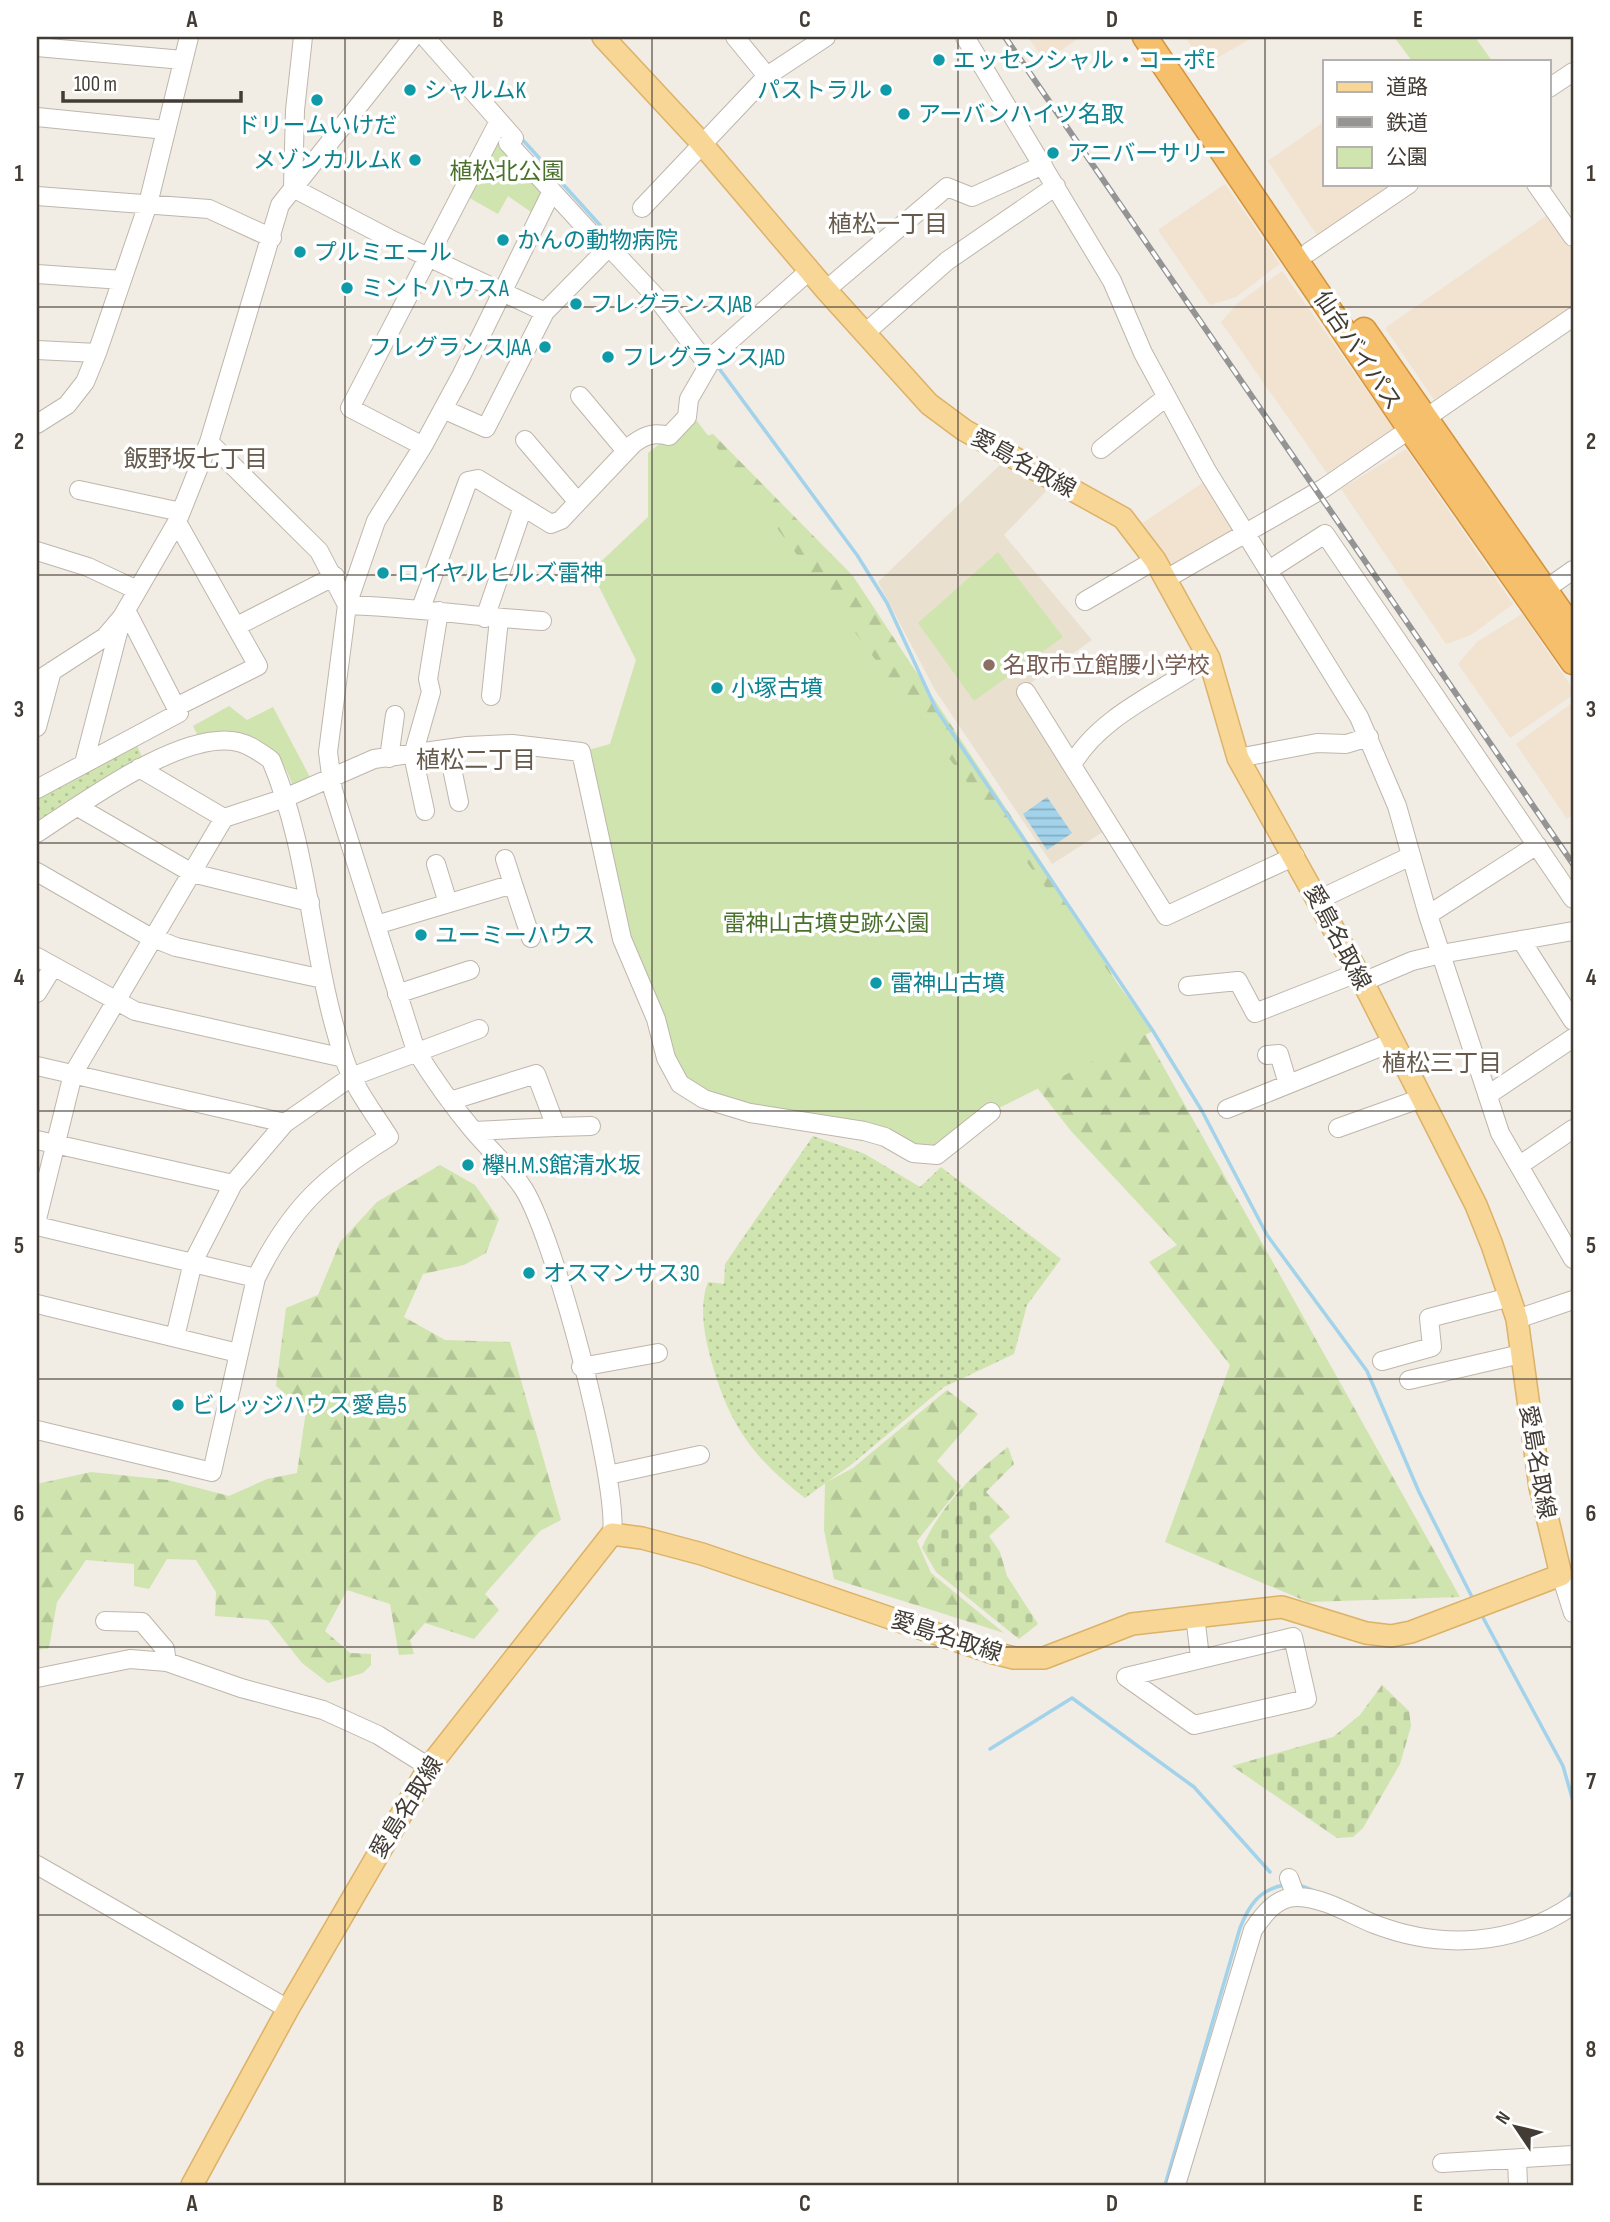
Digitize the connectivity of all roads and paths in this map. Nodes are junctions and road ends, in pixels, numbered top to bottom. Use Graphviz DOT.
graph roads {
  1 [pos="189,37"];
  2 [pos="303,37"];
  3 [pos="413,37"];
  4 [pos="425,37"];
  5 [pos="603,37"];
  6 [pos="735,37"];
  7 [pos="826,37"];
  8 [pos="965,37"];
  9 [pos="1145,37"];
  10 [pos="1160,37"];
  11 [pos="37,47"];
  12 [pos="183,60"];
  13 [pos="1573,72"];
  14 [pos="767,76"];
  15 [pos="1550,87"];
  16 [pos="37,117"];
  17 [pos="499,121"];
  18 [pos="166,130"];
  19 [pos="703,145"];
  20 [pos="1043,165"];
  21 [pos="1056,186"];
  22 [pos="1406,186"];
  23 [pos="1537,186"];
  24 [pos="293,188"];
  25 [pos="551,193"];
  26 [pos="37,196"];
  27 [pos="148,204"];
  28 [pos="642,208"];
  29 [pos="1573,237"];
  30 [pos="272,238"];
  31 [pos="606,250"];
  32 [pos="1309,252"];
  33 [pos="426,257"];
  34 [pos="809,271"];
  35 [pos="37,274"];
  36 [pos="122,279"];
  37 [pos="826,290"];
  38 [pos="501,291"];
  39 [pos="545,312"];
  40 [pos="1573,317"];
  41 [pos="864,334"];
  42 [pos="37,350"];
  43 [pos="97,353"];
  44 [pos="711,360"];
  45 [pos="580,396"];
  46 [pos="1165,398"];
  47 [pos="443,409"];
  48 [pos="37,424"];
  49 [pos="1418,424"];
  50 [pos="525,440"];
  51 [pos="209,442"];
  52 [pos="423,446"];
  53 [pos="1101,449"];
  54 [pos="626,451"];
  55 [pos="79,490"];
  56 [pos="577,500"];
  57 [pos="523,508"];
  58 [pos="179,517"];
  59 [pos="1245,533"];
  60 [pos="37,551"];
  61 [pos="1155,560"];
  62 [pos="1269,570"];
  63 [pos="1573,570"];
  64 [pos="335,576"];
  65 [pos="1166,579"];
  66 [pos="1546,589"];
  67 [pos="137,590"];
  68 [pos="1085,601"];
  69 [pos="347,605"];
  70 [pos="430,609"];
  71 [pos="124,614"];
  72 [pos="492,618"];
  73 [pos="542,621"];
  74 [pos="237,626"];
  75 [pos="1573,630"];
  76 [pos="1209,658"];
  77 [pos="1573,662"];
  78 [pos="45,676"];
  79 [pos="1026,692"];
  80 [pos="491,695"];
  81 [pos="178,710"];
  82 [pos="396,715"];
  83 [pos="37,727"];
  84 [pos="188,730"];
  85 [pos="1369,737"];
  86 [pos="447,749"];
  87 [pos="413,755"];
  88 [pos="389,758"];
  89 [pos="1238,758"];
  90 [pos="84,763"];
  91 [pos="1072,765"];
  92 [pos="139,768"];
  93 [pos="331,779"];
  94 [pos="37,789"];
  95 [pos="285,799"];
  96 [pos="459,802"];
  97 [pos="78,807"];
  98 [pos="425,811"];
  99 [pos="224,818"];
  100 [pos="37,833"];
  101 [pos="1537,845"];
  102 [pos="1295,856"];
  103 [pos="1411,856"];
  104 [pos="505,859"];
  105 [pos="436,864"];
  106 [pos="37,872"];
  107 [pos="192,873"];
  108 [pos="513,884"];
  109 [pos="1573,899"];
  110 [pos="1318,900"];
  111 [pos="310,902"];
  112 [pos="448,903"];
  113 [pos="1428,915"];
  114 [pos="376,925"];
  115 [pos="1573,931"];
  116 [pos="154,938"];
  117 [pos="531,939"];
  118 [pos="1521,940"];
  119 [pos="1441,954"];
  120 [pos="37,957"];
  121 [pos="53,967"];
  122 [pos="470,970"];
  123 [pos="1360,978"];
  124 [pos="323,979"];
  125 [pos="1188,986"];
  126 [pos="37,993"];
  127 [pos="397,994"];
  128 [pos="114,1000"];
  129 [pos="1573,1021"];
  130 [pos="479,1029"];
  131 [pos="1573,1038"];
  132 [pos="1393,1042"];
  133 [pos="416,1051"];
  134 [pos="1266,1055"];
  135 [pos="344,1058"];
  136 [pos="37,1066"];
  137 [pos="73,1074"];
  138 [pos="351,1077"];
  139 [pos="1288,1084"];
  140 [pos="1488,1095"];
  141 [pos="1422,1098"];
  142 [pos="450,1101"];
  143 [pos="1227,1109"];
  144 [pos="991,1112"];
  145 [pos="285,1124"];
  146 [pos="591,1126"];
  147 [pos="556,1127"];
  148 [pos="1338,1128"];
  149 [pos="1573,1129"];
  150 [pos="474,1131"];
  151 [pos="37,1140"];
  152 [pos="57,1144"];
  153 [pos="1520,1165"];
  154 [pos="233,1184"];
  155 [pos="37,1219"];
  156 [pos="37,1226"];
  157 [pos="1573,1259"];
  158 [pos="193,1262"];
  159 [pos="257,1278"];
  160 [pos="1510,1297"];
  161 [pos="1573,1300"];
  162 [pos="37,1304"];
  163 [pos="1517,1319"];
  164 [pos="175,1337"];
  165 [pos="238,1353"];
  166 [pos="658,1353"];
  167 [pos="1521,1354"];
  168 [pos="1382,1361"];
  169 [pos="581,1367"];
  170 [pos="1409,1380"];
  171 [pos="37,1430"];
  172 [pos="700,1455"];
  173 [pos="608,1475"];
  174 [pos="612,1534"];
  175 [pos="1561,1575"];
  176 [pos="1573,1613"];
  177 [pos="1195,1616"];
  178 [pos="105,1621"];
  179 [pos="1200,1657"];
  180 [pos="167,1662"];
  181 [pos="37,1678"];
  182 [pos="429,1766"];
  183 [pos="37,1866"];
  184 [pos="1573,1905"];
  185 [pos="288,2009"];
  186 [pos="1573,2155"];
  187 [pos="1517,2159"];
  188 [pos="1442,2163"];
  189 [pos="192,2185"];
  190 [pos="1177,2185"];
  191 [pos="1518,2185"];
  1 -- 12 [label="street"];
  2 -- 24 [label="street"];
  3 -- 24 [label="street"];
  4 -- 17 [label="street"];
  5 -- 19 [label="main road, 愛島名取線"];
  6 -- 14 [label="street"];
  7 -- 14 [label="street"];
  8 -- 20 [label="street"];
  9 -- 49 [label="highway, 仙台バイパス"];
  10 -- 32 [label="highway, 仙台バイパス"];
  11 -- 12 [label="street"];
  12 -- 18 [label="street"];
  13 -- 15 [label="street"];
  14 -- 19 [label="street"];
  16 -- 18 [label="street"];
  17 -- 25 [label="street"];
  17 -- 33 [label="street"];
  18 -- 27 [label="street"];
  19 -- 28 [label="street"];
  19 -- 34 [label="main road, 愛島名取線"];
  20 -- 21 [label="street"];
  20 -- 37 [label="street"];
  21 -- 41 [label="street"];
  21 -- 46 [label="street"];
  22 -- 32 [label="street"];
  23 -- 29 [label="street"];
  24 -- 30 [label="street"];
  24 -- 33 [label="street"];
  25 -- 31 [label="street"];
  25 -- 38 [label="street"];
  26 -- 27 [label="street"];
  27 -- 30 [label="street"];
  27 -- 36 [label="street"];
  30 -- 51 [label="street"];
  31 -- 39 [label="street"];
  31 -- 44 [label="street"];
  32 -- 49 [label="highway, 仙台バイパス"];
  33 -- 38 [label="street"];
  33 -- 52 [label="street"];
  34 -- 37 [label="main road, 愛島名取線"];
  34 -- 44 [label="street"];
  35 -- 36 [label="street"];
  36 -- 43 [label="street"];
  37 -- 41 [label="main road, 愛島名取線"];
  38 -- 39 [label="street"];
  38 -- 47 [label="street"];
  39 -- 47 [label="street"];
  40 -- 49 [label="street"];
  41 -- 61 [label="main road, 愛島名取線"];
  42 -- 43 [label="street"];
  43 -- 48 [label="street"];
  44 -- 54 [label="street"];
  45 -- 54 [label="street"];
  46 -- 53 [label="street"];
  46 -- 59 [label="street"];
  47 -- 52 [label="street"];
  49 -- 59 [label="street"];
  49 -- 66 [label="highway, 仙台バイパス"];
  49 -- 77 [label="highway, 仙台バイパス"];
  50 -- 56 [label="street"];
  51 -- 58 [label="street"];
  51 -- 64 [label="street"];
  52 -- 69 [label="street"];
  54 -- 56 [label="street"];
  55 -- 58 [label="street"];
  56 -- 57 [label="street"];
  57 -- 70 [label="street"];
  57 -- 72 [label="street"];
  58 -- 67 [label="street"];
  58 -- 74 [label="street"];
  59 -- 62 [label="street"];
  59 -- 65 [label="street"];
  60 -- 67 [label="street"];
  61 -- 65 [label="main road, 愛島名取線"];
  61 -- 68 [label="street"];
  62 -- 85 [label="street"];
  62 -- 101 [label="street"];
  63 -- 66 [label="street"];
  64 -- 69 [label="street"];
  64 -- 74 [label="street"];
  65 -- 76 [label="main road, 愛島名取線"];
  66 -- 75 [label="highway, 仙台バイパス"];
  67 -- 71 [label="street"];
  69 -- 70 [label="street"];
  69 -- 93 [label="street"];
  70 -- 72 [label="street"];
  70 -- 87 [label="street"];
  71 -- 78 [label="street"];
  71 -- 81 [label="street"];
  71 -- 90 [label="street"];
  72 -- 73 [label="street"];
  72 -- 80 [label="street"];
  74 -- 81 [label="street"];
  76 -- 89 [label="main road, 愛島名取線"];
  76 -- 91 [label="street"];
  78 -- 83 [label="street"];
  79 -- 91 [label="street"];
  81 -- 84 [label="street"];
  81 -- 90 [label="street"];
  82 -- 88 [label="street"];
  85 -- 89 [label="street"];
  85 -- 103 [label="street"];
  86 -- 87 [label="street"];
  86 -- 96 [label="street"];
  86 -- 144 [label="street"];
  87 -- 88 [label="street"];
  87 -- 98 [label="street"];
  88 -- 93 [label="street"];
  89 -- 102 [label="main road, 愛島名取線"];
  90 -- 94 [label="street"];
  91 -- 102 [label="street"];
  92 -- 95 [label="street"];
  92 -- 97 [label="street"];
  92 -- 99 [label="street"];
  93 -- 95 [label="street"];
  93 -- 114 [label="street"];
  95 -- 99 [label="street"];
  95 -- 111 [label="street"];
  97 -- 100 [label="street"];
  97 -- 107 [label="street"];
  99 -- 107 [label="street"];
  101 -- 109 [label="street"];
  101 -- 113 [label="street"];
  102 -- 110 [label="main road, 愛島名取線"];
  103 -- 110 [label="street"];
  103 -- 113 [label="street"];
  104 -- 108 [label="street"];
  105 -- 112 [label="street"];
  106 -- 116 [label="street"];
  107 -- 111 [label="street"];
  107 -- 116 [label="street"];
  108 -- 112 [label="street"];
  108 -- 117 [label="street"];
  110 -- 123 [label="main road, 愛島名取線"];
  111 -- 124 [label="street"];
  112 -- 114 [label="street"];
  113 -- 119 [label="street"];
  114 -- 127 [label="street"];
  115 -- 118 [label="street"];
  116 -- 124 [label="street"];
  116 -- 128 [label="street"];
  118 -- 119 [label="street"];
  118 -- 129 [label="street"];
  119 -- 123 [label="street"];
  119 -- 140 [label="street"];
  120 -- 121 [label="street"];
  121 -- 126 [label="street"];
  121 -- 128 [label="street"];
  122 -- 127 [label="street"];
  123 -- 125 [label="street"];
  123 -- 132 [label="main road, 愛島名取線"];
  124 -- 135 [label="street"];
  127 -- 133 [label="street"];
  128 -- 135 [label="street"];
  128 -- 137 [label="street"];
  130 -- 133 [label="street"];
  131 -- 140 [label="street"];
  132 -- 139 [label="street"];
  132 -- 141 [label="main road, 愛島名取線"];
  133 -- 138 [label="street"];
  133 -- 142 [label="street"];
  134 -- 139 [label="street"];
  135 -- 138 [label="street"];
  136 -- 137 [label="street"];
  137 -- 145 [label="street"];
  137 -- 152 [label="street"];
  138 -- 145 [label="street"];
  138 -- 159 [label="street"];
  139 -- 143 [label="street"];
  140 -- 153 [label="street"];
  141 -- 148 [label="street"];
  141 -- 160 [label="main road, 愛島名取線"];
  142 -- 147 [label="street"];
  142 -- 150 [label="street"];
  145 -- 154 [label="street"];
  146 -- 147 [label="street"];
  147 -- 150 [label="street"];
  149 -- 153 [label="street"];
  150 -- 169 [label="street"];
  151 -- 152 [label="street"];
  152 -- 154 [label="street"];
  152 -- 155 [label="street"];
  153 -- 157 [label="street"];
  154 -- 158 [label="street"];
  156 -- 158 [label="street"];
  158 -- 159 [label="street"];
  158 -- 164 [label="street"];
  159 -- 165 [label="street"];
  160 -- 163 [label="main road, 愛島名取線"];
  160 -- 168 [label="street"];
  161 -- 163 [label="street"];
  162 -- 164 [label="street"];
  163 -- 167 [label="main road, 愛島名取線"];
  164 -- 165 [label="street"];
  165 -- 171 [label="street"];
  166 -- 169 [label="street"];
  167 -- 170 [label="street"];
  167 -- 175 [label="main road, 愛島名取線"];
  169 -- 173 [label="street"];
  172 -- 173 [label="street"];
  173 -- 174 [label="street"];
  174 -- 177 [label="main road, 愛島名取線"];
  174 -- 182 [label="main road, 愛島名取線"];
  175 -- 176 [label="street"];
  175 -- 177 [label="main road, 愛島名取線"];
  177 -- 179 [label="street"];
  178 -- 180 [label="street"];
  179 -- 179 [label="street"];
  180 -- 181 [label="street"];
  180 -- 182 [label="street"];
  182 -- 185 [label="main road, 愛島名取線"];
  183 -- 185 [label="street"];
  184 -- 190 [label="street"];
  185 -- 189 [label="main road, 愛島名取線"];
  186 -- 187 [label="street"];
  187 -- 188 [label="street"];
  187 -- 191 [label="street"];
}
